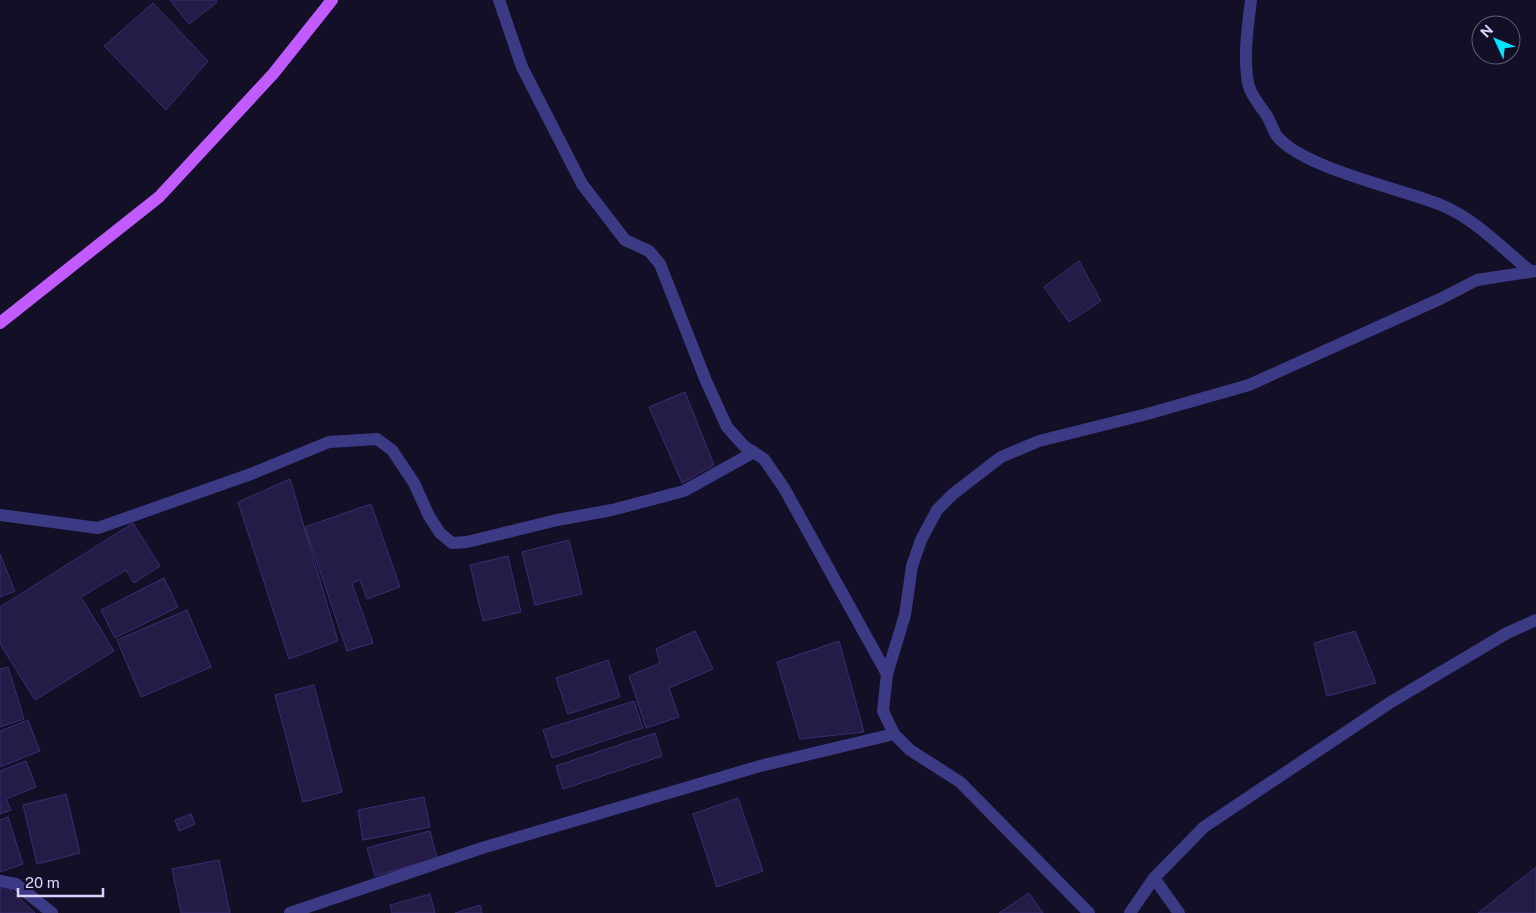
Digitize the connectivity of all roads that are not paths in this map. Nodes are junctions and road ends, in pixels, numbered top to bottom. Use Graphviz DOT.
graph roads {
  1 [pos="332,0"];
  2 [pos="499,0"];
  3 [pos="1251,0"];
  4 [pos="1533,271"];
  5 [pos="0,323"];
  6 [pos="754,452"];
  7 [pos="0,515"];
  8 [pos="1536,620"];
  9 [pos="886,674"];
  10 [pos="894,734"];
  11 [pos="1154,878"];
  12 [pos="0,881"];
  13 [pos="52,913"];
  14 [pos="290,913"];
  15 [pos="1089,913"];
  16 [pos="1130,913"];
  17 [pos="1179,913"];
  1 -- 5 [label="main road"];
  2 -- 6 [label="street"];
  3 -- 4 [label="street"];
  4 -- 9 [label="street"];
  6 -- 7 [label="street"];
  6 -- 9 [label="street"];
  8 -- 11 [label="street"];
  9 -- 10 [label="street"];
  10 -- 14 [label="street"];
  10 -- 15 [label="street"];
  11 -- 16 [label="street"];
  11 -- 17 [label="street"];
  12 -- 13 [label="street"];
}
